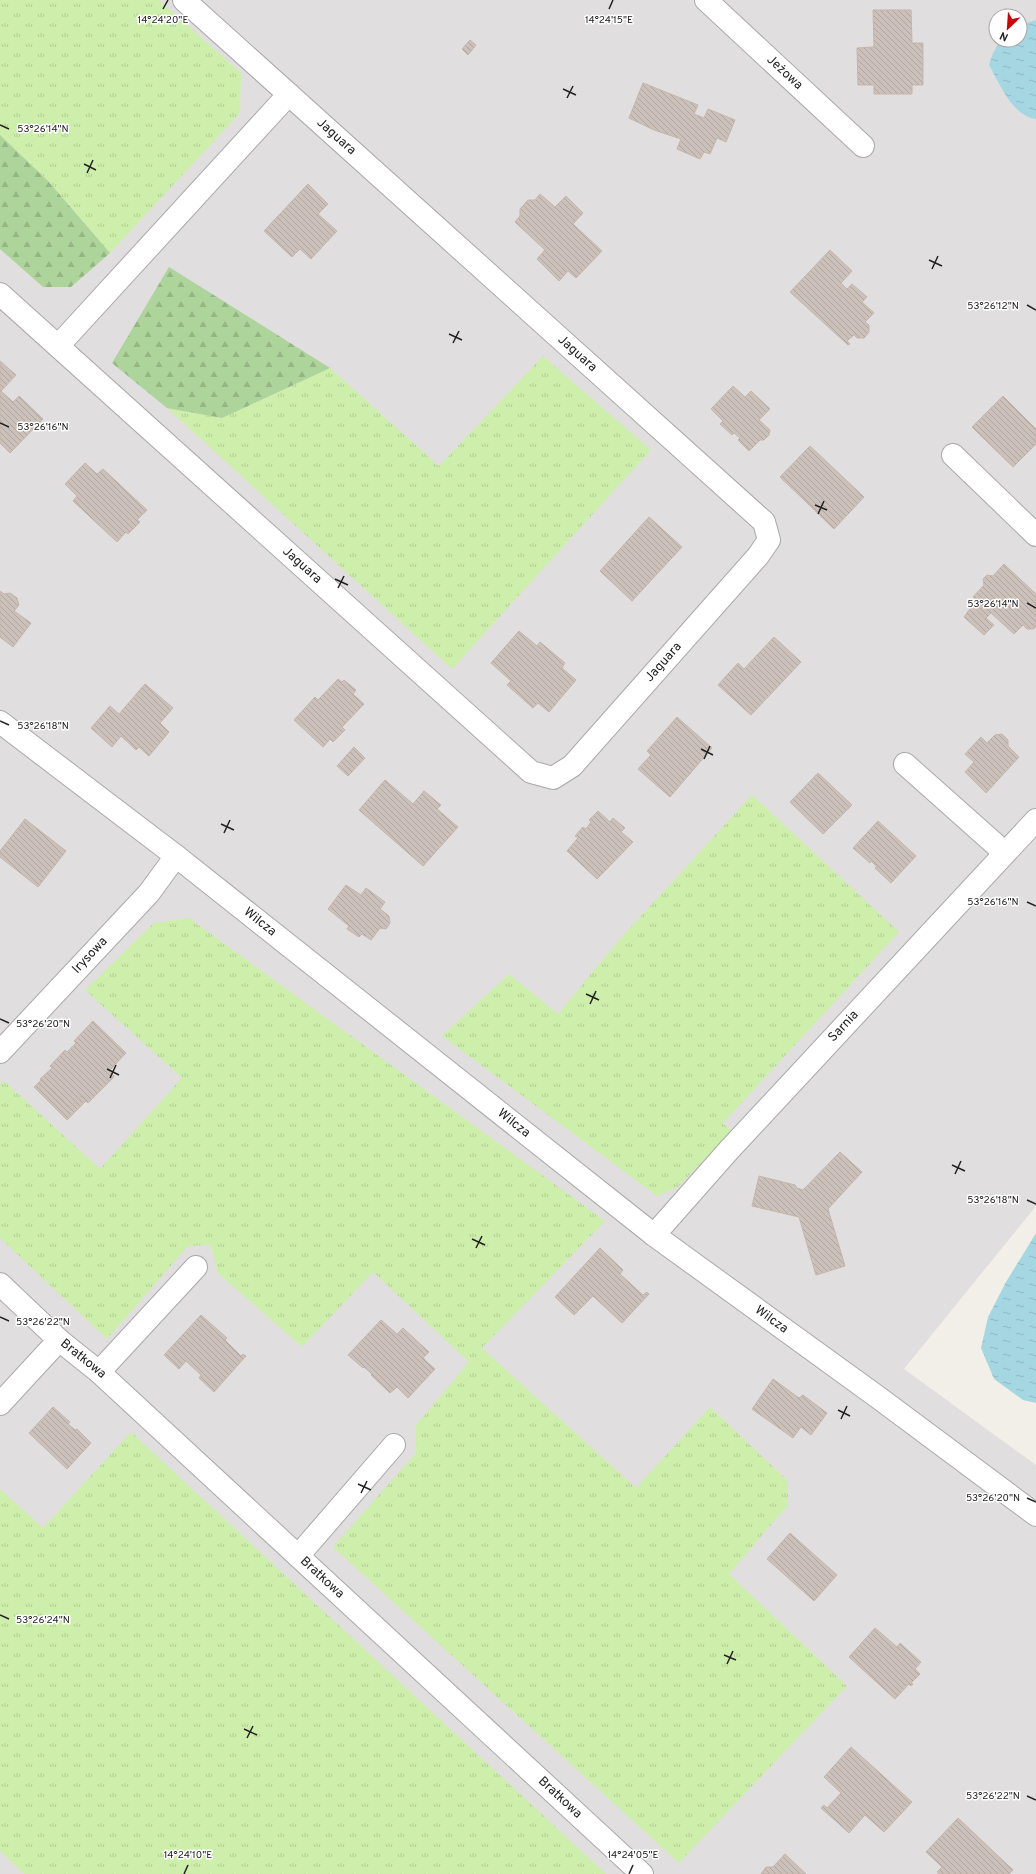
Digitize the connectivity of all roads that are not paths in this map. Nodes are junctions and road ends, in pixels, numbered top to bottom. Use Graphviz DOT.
graph roads {
  1 [pos="184,0"];
  2 [pos="706,0"];
  3 [pos="289,94"];
  4 [pos="863,146"];
  5 [pos="0,294"];
  6 [pos="58,346"];
  7 [pos="953,455"];
  8 [pos="1036,535"];
  9 [pos="0,722"];
  10 [pos="905,764"];
  11 [pos="1036,820"];
  12 [pos="1005,853"];
  13 [pos="176,856"];
  14 [pos="0,1052"];
  15 [pos="654,1236"];
  16 [pos="196,1267"];
  17 [pos="0,1284"];
  18 [pos="59,1340"];
  19 [pos="99,1372"];
  20 [pos="0,1404"];
  21 [pos="394,1445"];
  22 [pos="1036,1515"];
  23 [pos="298,1556"];
  24 [pos="642,1874"];
  1 -- 3 [label="street, Jaguara"];
  2 -- 4 [label="street, Jeżowa"];
  3 -- 6 [label="street"];
  3 -- 6 [label="street, Jaguara"];
  5 -- 6 [label="street, Jaguara"];
  7 -- 8 [label="street"];
  9 -- 13 [label="street, Wilcza"];
  10 -- 12 [label="street"];
  11 -- 12 [label="street, Sarnia"];
  12 -- 15 [label="street, Sarnia"];
  13 -- 14 [label="street, Irysowa"];
  13 -- 15 [label="street, Wilcza"];
  15 -- 22 [label="street, Wilcza"];
  16 -- 19 [label="street"];
  17 -- 18 [label="street, Bratkowa"];
  18 -- 19 [label="street, Bratkowa"];
  18 -- 20 [label="street"];
  19 -- 23 [label="street, Bratkowa"];
  21 -- 23 [label="street"];
  23 -- 24 [label="street, Bratkowa"];
}
